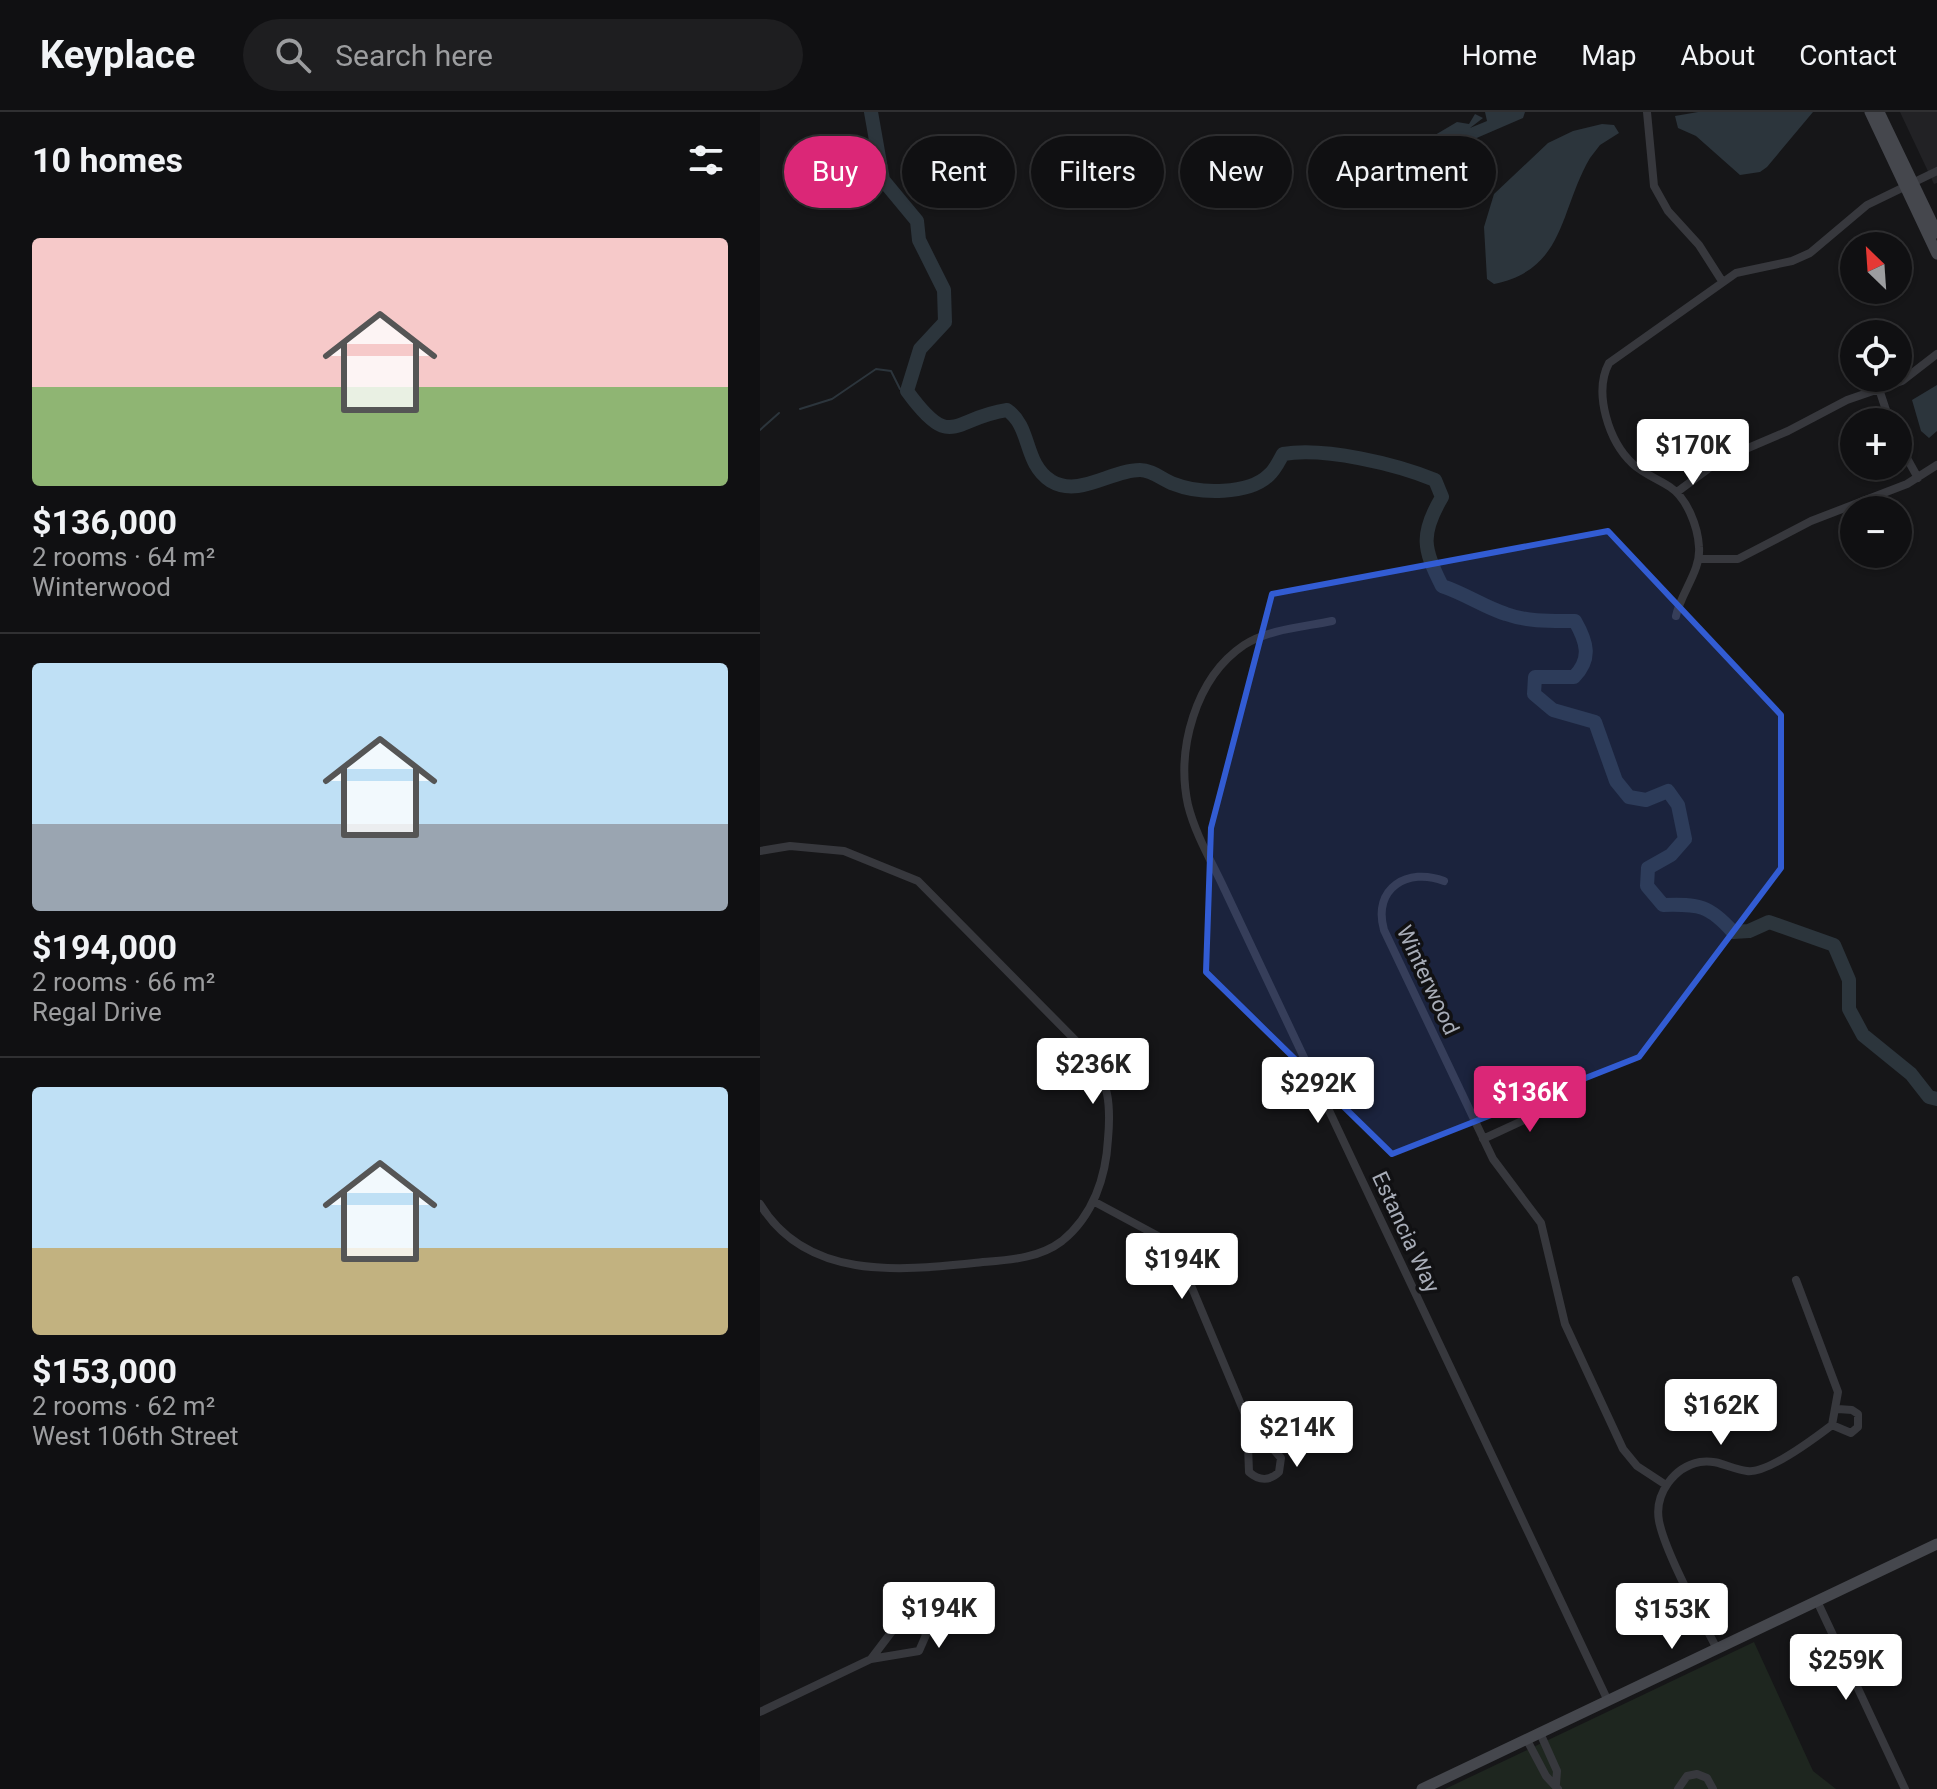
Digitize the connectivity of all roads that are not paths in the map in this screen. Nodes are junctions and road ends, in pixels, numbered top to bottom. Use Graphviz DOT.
graph roads {
  1 [pos="1647,112"];
  2 [pos="1870,112"];
  3 [pos="1879,112"];
  4 [pos="1937,171"];
  5 [pos="1909,184"];
  6 [pos="1937,233"];
  7 [pos="1937,254"];
  8 [pos="1722,281"];
  9 [pos="1937,354"];
  10 [pos="1912,373"];
  11 [pos="1870,392"];
  12 [pos="1937,465"];
  13 [pos="1912,467"];
  14 [pos="1918,478"];
  15 [pos="1677,492"];
  16 [pos="1699,559"];
  17 [pos="1676,616"];
  18 [pos="1332,621"];
  19 [pos="760,851"];
  20 [pos="1444,881"];
  21 [pos="1565,1101"];
  22 [pos="1483,1139"];
  23 [pos="1093,1201"];
  24 [pos="760,1204"];
  25 [pos="1796,1280"];
  26 [pos="1838,1409"];
  27 [pos="1247,1419"];
  28 [pos="1832,1425"];
  29 [pos="1666,1485"];
  30 [pos="1937,1544"];
  31 [pos="1817,1601"];
  32 [pos="1717,1649"];
  33 [pos="871,1659"];
  34 [pos="1608,1701"];
  35 [pos="760,1712"];
  36 [pos="1540,1733"];
  37 [pos="1527,1740"];
  38 [pos="1557,1786"];
  39 [pos="1422,1789"];
  40 [pos="1678,1789"];
  41 [pos="1713,1789"];
  42 [pos="1905,1789"];
  1 -- 8 [label="street"];
  2 -- 5 [label="street"];
  3 -- 5 [label="street"];
  4 -- 5 [label="street"];
  5 -- 6 [label="street"];
  5 -- 7 [label="street"];
  5 -- 8 [label="street"];
  8 -- 15 [label="street"];
  9 -- 10 [label="street"];
  11 -- 15 [label="street"];
  12 -- 14 [label="street"];
  13 -- 14 [label="street"];
  14 -- 16 [label="street"];
  15 -- 16 [label="street"];
  16 -- 17 [label="street"];
  18 -- 34 [label="street, Estancia Way"];
  19 -- 23 [label="street"];
  20 -- 22 [label="street, Winterwood"];
  21 -- 22 [label="street"];
  22 -- 29 [label="street, Winterwood"];
  23 -- 24 [label="street"];
  23 -- 27 [label="street"];
  25 -- 26 [label="street"];
  26 -- 28 [label="street"];
  26 -- 28 [label="street"];
  27 -- 27 [label="street"];
  28 -- 29 [label="street"];
  29 -- 32 [label="street"];
  30 -- 31 [label="street"];
  31 -- 32 [label="street"];
  31 -- 42 [label="street"];
  32 -- 34 [label="street"];
  33 -- 33 [label="street"];
  33 -- 35 [label="street"];
  34 -- 36 [label="street"];
  36 -- 37 [label="street"];
  36 -- 38 [label="street"];
  37 -- 38 [label="street"];
  37 -- 39 [label="street"];
  40 -- 41 [label="street"];
}
